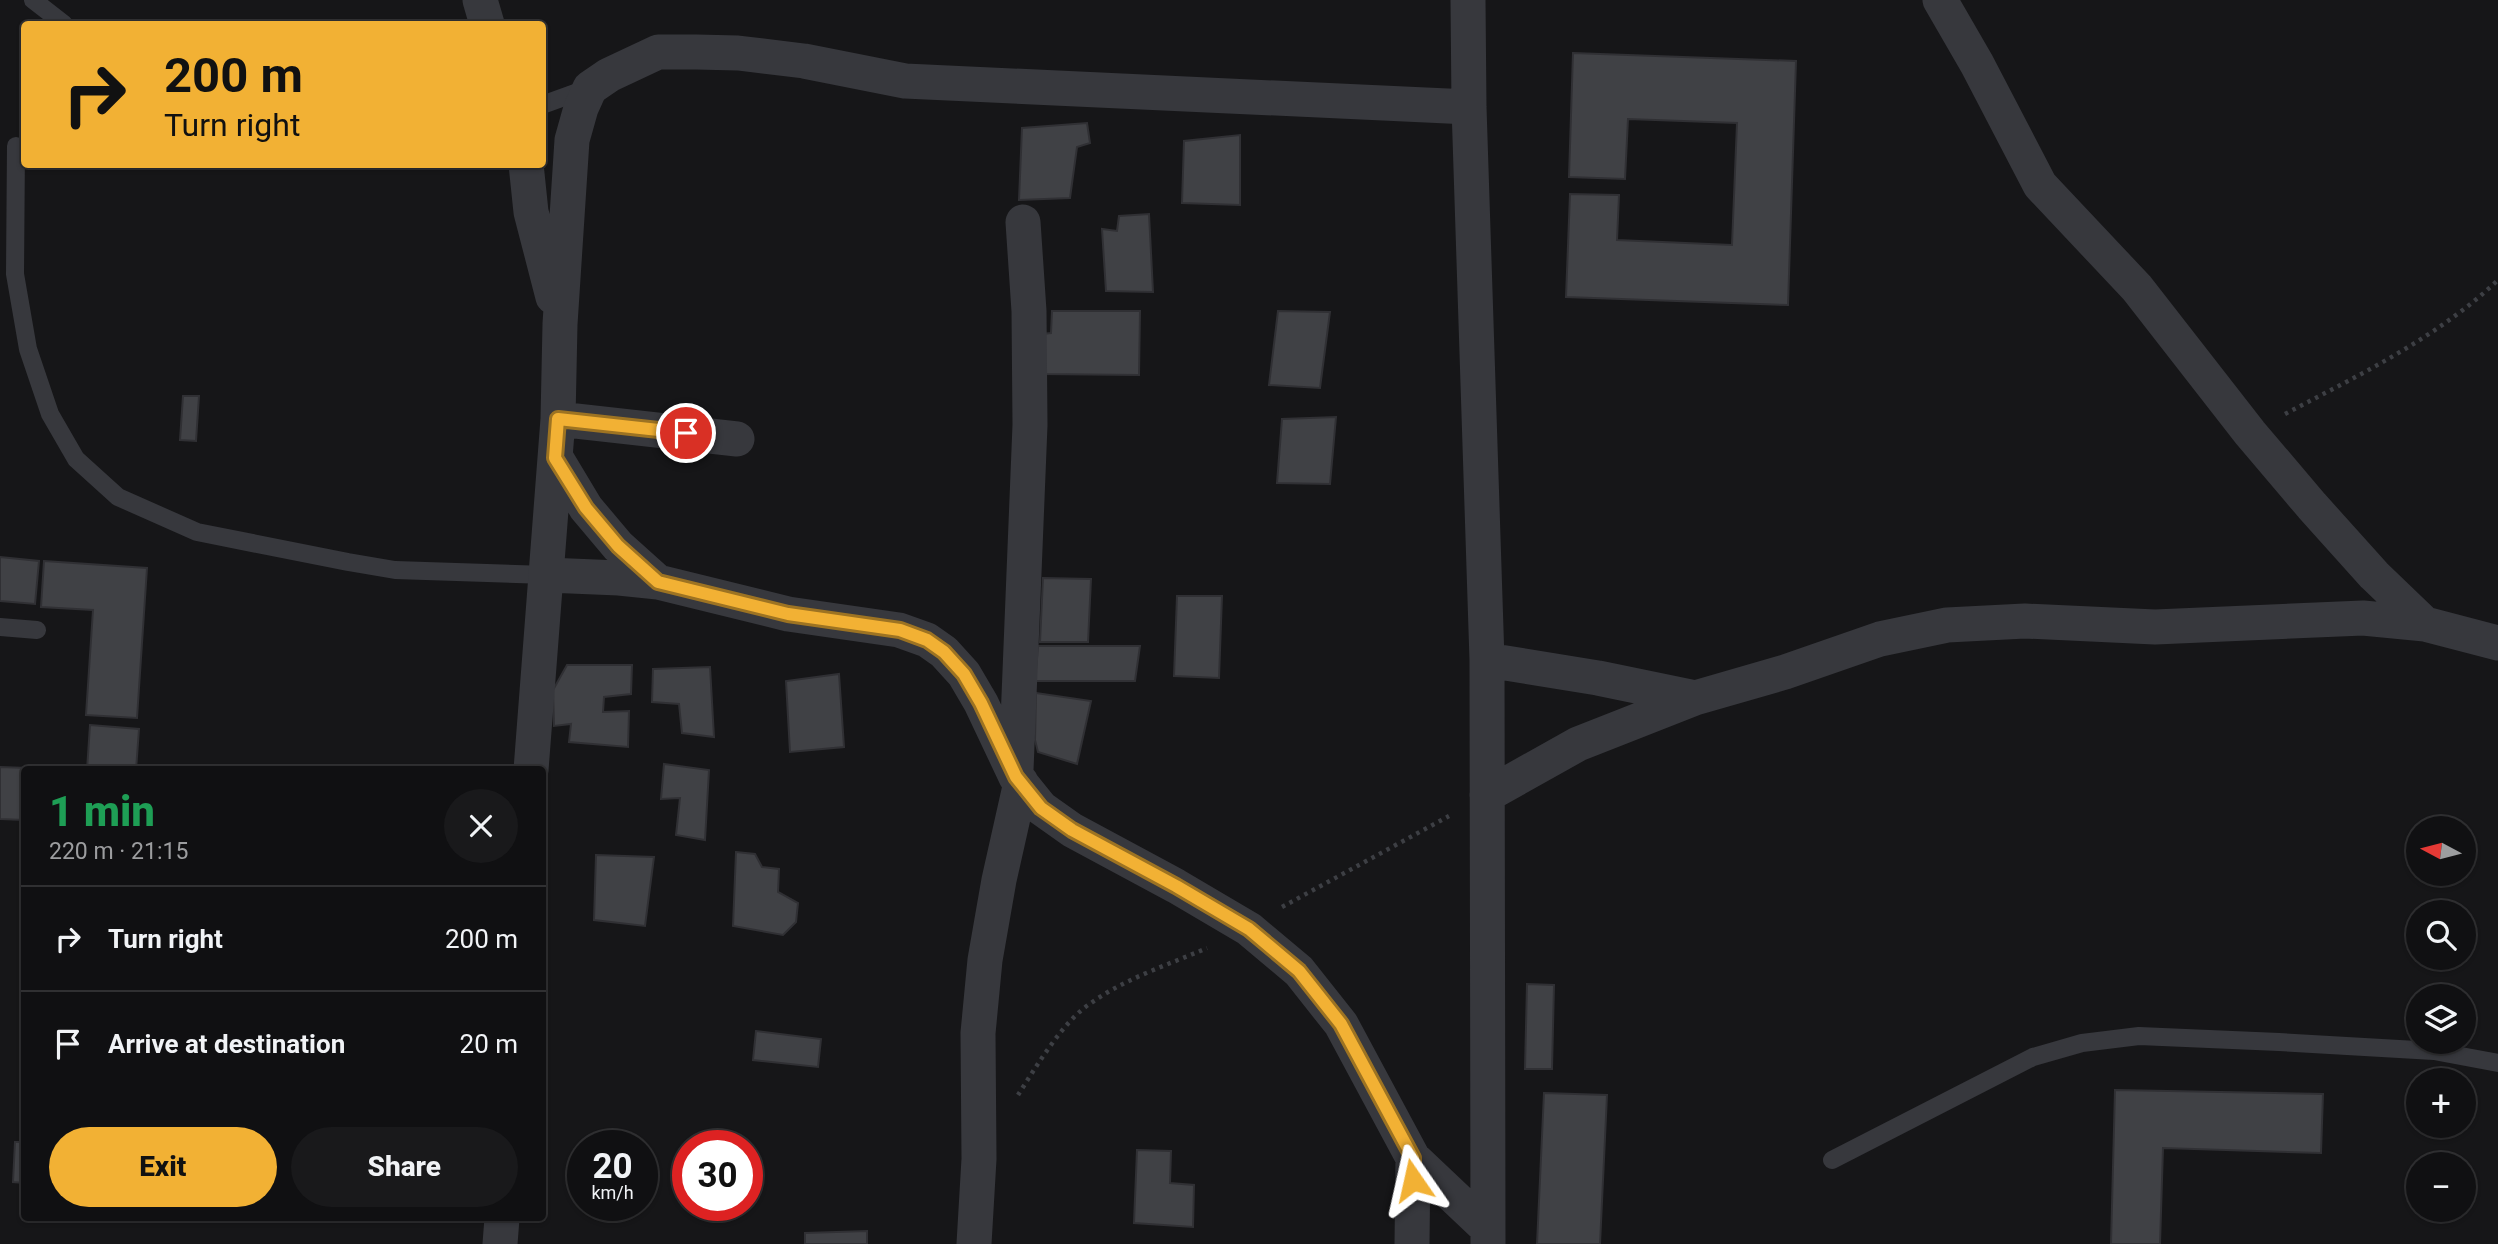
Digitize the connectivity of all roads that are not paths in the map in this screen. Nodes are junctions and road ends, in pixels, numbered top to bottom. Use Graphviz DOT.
graph roads {
  1 [pos="33,0"];
  2 [pos="480,0"];
  3 [pos="1940,0"];
  4 [pos="1476,6"];
  5 [pos="60,21"];
  6 [pos="486,21"];
  7 [pos="590,88"];
  8 [pos="546,104"];
  9 [pos="1469,107"];
  10 [pos="13,146"];
  11 [pos="526,168"];
  12 [pos="1023,222"];
  13 [pos="560,324"];
  14 [pos="558,419"];
  15 [pos="737,439"];
  16 [pos="555,458"];
  17 [pos="547,575"];
  18 [pos="658,582"];
  19 [pos="2426,624"];
  20 [pos="0,627"];
  21 [pos="37,630"];
  22 [pos="2498,643"];
  23 [pos="1487,660"];
  24 [pos="1695,698"];
  25 [pos="531,766"];
  26 [pos="1018,780"];
  27 [pos="1487,794"];
  28 [pos="2498,1063"];
  29 [pos="1413,1158"];
  30 [pos="1832,1160"];
  31 [pos="502,1221"];
  32 [pos="1488,1236"];
  33 [pos="500,1244"];
  34 [pos="974,1244"];
  35 [pos="1412,1244"];
  1 -- 5 [label="lane"];
  2 -- 6 [label="street"];
  3 -- 19 [label="street"];
  4 -- 9 [label="street"];
  7 -- 8 [label="lane"];
  7 -- 9 [label="street"];
  7 -- 13 [label="street"];
  9 -- 23 [label="street"];
  10 -- 17 [label="lane"];
  11 -- 13 [label="street"];
  12 -- 26 [label="street"];
  13 -- 14 [label="street"];
  14 -- 15 [label="street"];
  14 -- 16 [label="street"];
  16 -- 17 [label="street"];
  16 -- 18 [label="street"];
  17 -- 18 [label="street"];
  17 -- 25 [label="street"];
  18 -- 26 [label="street"];
  19 -- 22 [label="street"];
  19 -- 24 [label="street"];
  20 -- 21 [label="lane"];
  23 -- 24 [label="street"];
  23 -- 27 [label="street"];
  24 -- 27 [label="street"];
  26 -- 29 [label="street"];
  26 -- 34 [label="street"];
  27 -- 32 [label="street"];
  28 -- 30 [label="lane"];
  29 -- 32 [label="street"];
  29 -- 35 [label="street"];
  31 -- 33 [label="street"];
}
